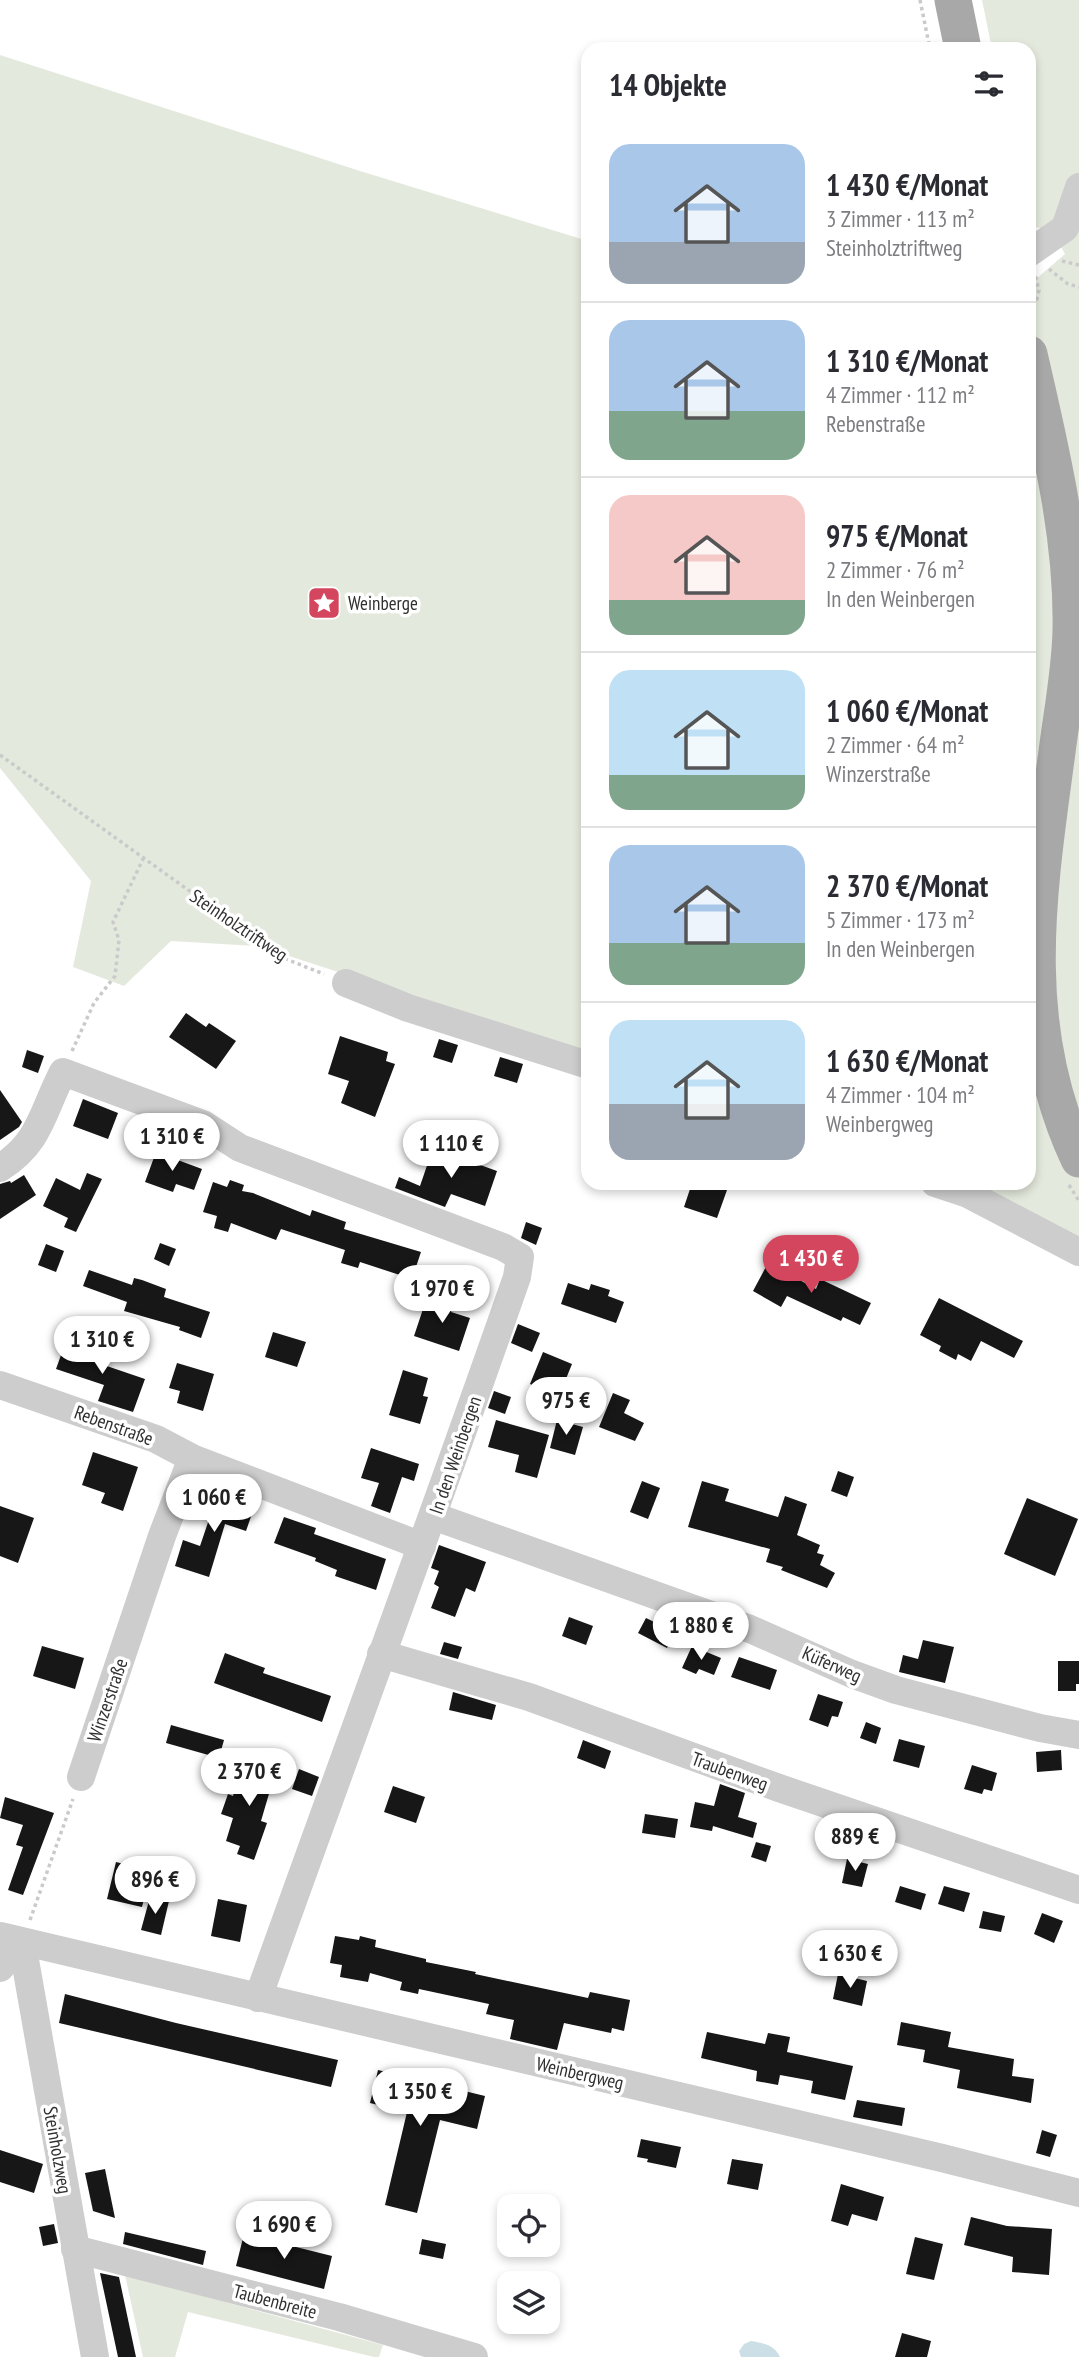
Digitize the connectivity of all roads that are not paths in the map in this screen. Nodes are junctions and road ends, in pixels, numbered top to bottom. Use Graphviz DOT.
graph roads {
  1 [pos="953,0"];
  2 [pos="962,42"];
  3 [pos="1079,187"];
  4 [pos="1036,248"];
  5 [pos="1036,388"];
  6 [pos="1036,933"];
  7 [pos="1036,933"];
  8 [pos="345,983"];
  9 [pos="1036,988"];
  10 [pos="1036,988"];
  11 [pos="581,1063"];
  12 [pos="1079,1159"];
  13 [pos="0,1168"];
  14 [pos="956,1190"];
  15 [pos="1079,1252"];
  16 [pos="0,1385"];
  17 [pos="192,1458"];
  18 [pos="433,1517"];
  19 [pos="422,1546"];
  20 [pos="381,1654"];
  21 [pos="1079,1735"];
  22 [pos="81,1777"];
  23 [pos="1079,1890"];
  24 [pos="0,1918"];
  25 [pos="11,1939"];
  26 [pos="0,1968"];
  27 [pos="258,1998"];
  28 [pos="1079,2193"];
  29 [pos="75,2249"];
  30 [pos="95,2357"];
  31 [pos="474,2357"];
  1 -- 2 [label="main road"];
  3 -- 4 [label="street"];
  5 -- 6 [label="main road"];
  7 -- 9 [label="main road"];
  8 -- 11 [label="street"];
  10 -- 12 [label="main road"];
  13 -- 18 [label="street, In den Weinbergen"];
  14 -- 15 [label="street"];
  16 -- 17 [label="street, Rebenstraße"];
  17 -- 19 [label="street, Rebenstraße"];
  17 -- 22 [label="street, Winzerstraße"];
  18 -- 19 [label="street, In den Weinbergen"];
  18 -- 21 [label="street, Küferweg"];
  19 -- 20 [label="street, In den Weinbergen"];
  20 -- 23 [label="street, Traubenweg"];
  20 -- 27 [label="street, In den Weinbergen"];
  24 -- 25 [label="street"];
  25 -- 26 [label="street"];
  25 -- 27 [label="street, Weinbergweg"];
  25 -- 29 [label="street, Steinholzweg"];
  27 -- 28 [label="street, Weinbergweg"];
  29 -- 30 [label="street, Steinholzweg"];
  29 -- 31 [label="street, Taubenbreite"];
}
